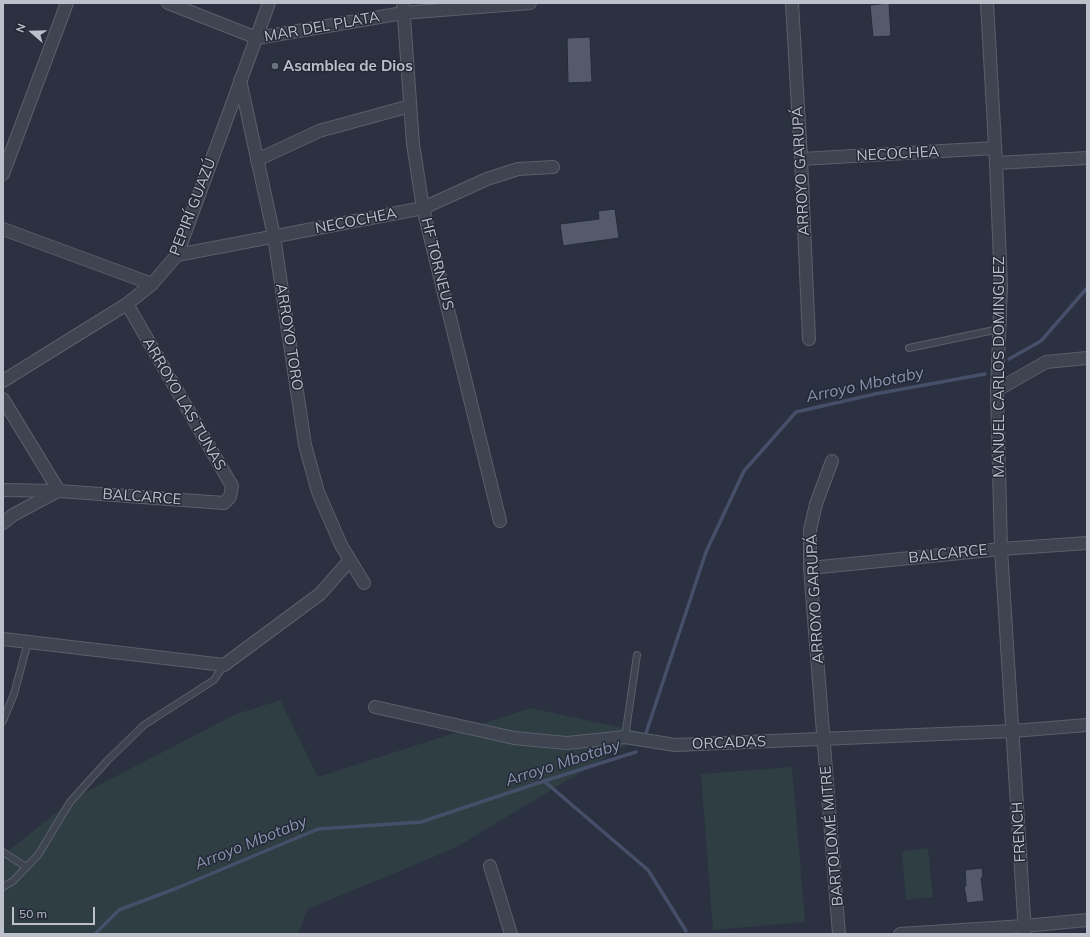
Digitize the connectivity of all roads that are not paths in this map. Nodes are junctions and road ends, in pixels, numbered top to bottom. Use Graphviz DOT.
graph roads {
  1 [pos="67,3"];
  2 [pos="168,3"];
  3 [pos="269,3"];
  4 [pos="530,3"];
  5 [pos="792,3"];
  6 [pos="987,3"];
  7 [pos="403,8"];
  8 [pos="257,38"];
  9 [pos="240,80"];
  10 [pos="410,106"];
  11 [pos="995,148"];
  12 [pos="1087,158"];
  13 [pos="801,159"];
  14 [pos="257,160"];
  15 [pos="996,163"];
  16 [pos="553,167"];
  17 [pos="3,174"];
  18 [pos="423,208"];
  19 [pos="3,229"];
  20 [pos="274,236"];
  21 [pos="177,255"];
  22 [pos="152,284"];
  23 [pos="127,304"];
  24 [pos="999,329"];
  25 [pos="809,339"];
  26 [pos="908,348"];
  27 [pos="1087,358"];
  28 [pos="3,380"];
  29 [pos="997,390"];
  30 [pos="3,398"];
  31 [pos="832,461"];
  32 [pos="3,490"];
  33 [pos="59,491"];
  34 [pos="224,503"];
  35 [pos="500,521"];
  36 [pos="3,524"];
  37 [pos="1087,543"];
  38 [pos="1001,549"];
  39 [pos="350,560"];
  40 [pos="810,568"];
  41 [pos="364,583"];
  42 [pos="3,639"];
  43 [pos="28,642"];
  44 [pos="637,655"];
  45 [pos="224,665"];
  46 [pos="375,707"];
  47 [pos="3,721"];
  48 [pos="1087,725"];
  49 [pos="1013,731"];
  50 [pos="624,737"];
  51 [pos="824,739"];
  52 [pos="3,852"];
  53 [pos="490,866"];
  54 [pos="26,867"];
  55 [pos="3,887"];
  56 [pos="1087,920"];
  57 [pos="1025,930"];
  58 [pos="511,934"];
  59 [pos="840,934"];
  60 [pos="900,934"];
  1 -- 17 [label="street"];
  2 -- 8 [label="street, MAR DEL PLATA"];
  3 -- 8 [label="street, PEPIRÍ GUAZÚ"];
  4 -- 7 [label="street, MAR DEL PLATA"];
  5 -- 13 [label="street, ARROYO GARUPÁ"];
  6 -- 11 [label="street, MANUEL CARLOS DOMINGUEZ"];
  7 -- 8 [label="street, MAR DEL PLATA"];
  7 -- 10 [label="street, HF TORNEUS"];
  8 -- 9 [label="street, PEPIRÍ GUAZÚ"];
  9 -- 14 [label="street, ARROYO TORO"];
  9 -- 21 [label="street, PEPIRÍ GUAZÚ"];
  10 -- 14 [label="street"];
  10 -- 18 [label="street, HF TORNEUS"];
  11 -- 13 [label="street, NECOCHEA"];
  11 -- 15 [label="street, MANUEL CARLOS DOMINGUEZ"];
  12 -- 15 [label="street"];
  13 -- 25 [label="street, ARROYO GARUPÁ"];
  14 -- 20 [label="street, ARROYO TORO"];
  15 -- 24 [label="street, MANUEL CARLOS DOMINGUEZ"];
  16 -- 18 [label="street, NECOCHEA"];
  18 -- 20 [label="street, NECOCHEA"];
  18 -- 35 [label="street, HF TORNEUS"];
  19 -- 22 [label="street"];
  20 -- 21 [label="street, NECOCHEA"];
  20 -- 39 [label="street, ARROYO TORO"];
  21 -- 22 [label="street, PEPIRÍ GUAZÚ"];
  22 -- 23 [label="street, PEPIRÍ GUAZÚ"];
  23 -- 28 [label="street, PEPIRÍ GUAZÚ"];
  23 -- 34 [label="street, ARROYO LAS TUNAS"];
  24 -- 26 [label="lane"];
  24 -- 29 [label="street, MANUEL CARLOS DOMINGUEZ"];
  27 -- 29 [label="street"];
  29 -- 38 [label="street, MANUEL CARLOS DOMINGUEZ"];
  30 -- 33 [label="street"];
  31 -- 40 [label="street, ARROYO GARUPÁ"];
  32 -- 33 [label="street, BALCARCE"];
  33 -- 34 [label="street, BALCARCE"];
  33 -- 36 [label="street"];
  37 -- 38 [label="street, BALCARCE"];
  38 -- 40 [label="street, BALCARCE"];
  38 -- 49 [label="street, MANUEL CARLOS DOMINGUEZ"];
  39 -- 41 [label="street, ARROYO TORO"];
  39 -- 45 [label="street"];
  40 -- 51 [label="street, ARROYO GARUPÁ"];
  42 -- 43 [label="street"];
  43 -- 45 [label="street"];
  43 -- 47 [label="lane"];
  44 -- 50 [label="lane"];
  45 -- 54 [label="lane"];
  46 -- 50 [label="street, ORCADAS"];
  48 -- 49 [label="street, ORCADAS"];
  49 -- 51 [label="street, ORCADAS"];
  49 -- 57 [label="street, FRENCH"];
  50 -- 51 [label="street, ORCADAS"];
  51 -- 59 [label="street, BARTOLOMÉ MITRE"];
  52 -- 54 [label="lane"];
  53 -- 58 [label="street"];
  54 -- 55 [label="lane"];
  56 -- 57 [label="street"];
  57 -- 60 [label="street"];
}
